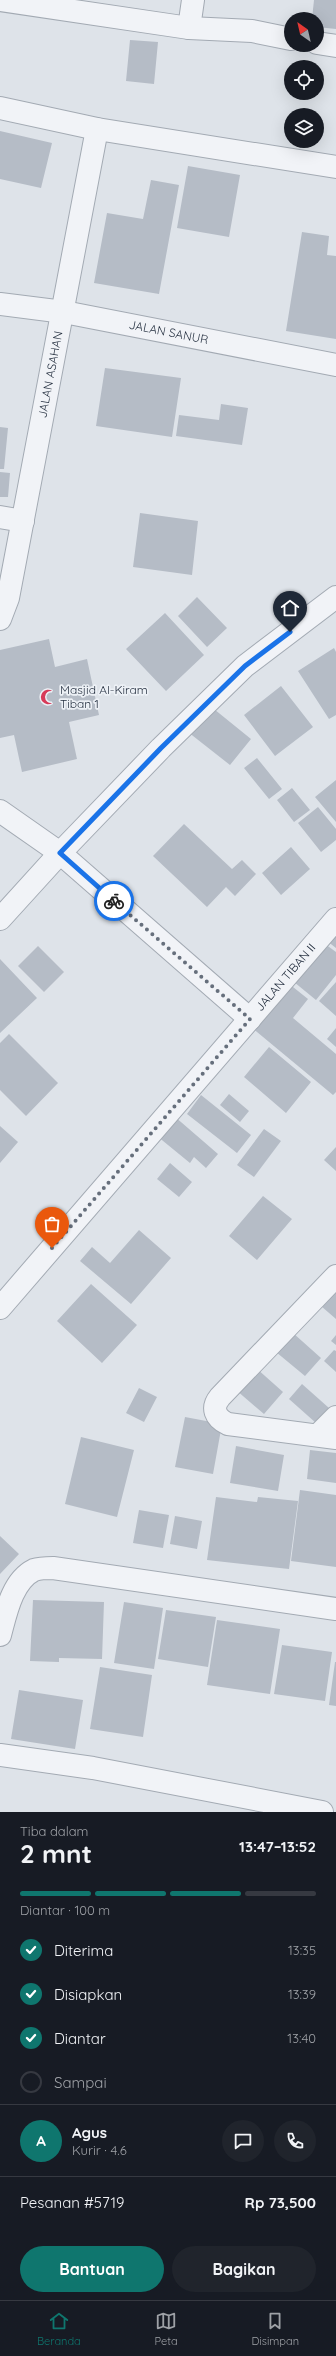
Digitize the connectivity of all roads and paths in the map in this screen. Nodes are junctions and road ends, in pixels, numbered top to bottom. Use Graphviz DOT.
graph roads {
  1 [pos="0,0"];
  2 [pos="193,0"];
  3 [pos="189,28"];
  4 [pos="284,38"];
  5 [pos="324,44"];
  6 [pos="336,46"];
  7 [pos="0,108"];
  8 [pos="97,129"];
  9 [pos="336,167"];
  10 [pos="0,304"];
  11 [pos="64,312"];
  12 [pos="336,365"];
  13 [pos="0,517"];
  14 [pos="23,521"];
  15 [pos="336,597"];
  16 [pos="0,619"];
  17 [pos="0,811"];
  18 [pos="60,853"];
  19 [pos="0,919"];
  20 [pos="336,919"];
  21 [pos="250,1019"];
  22 [pos="336,1276"];
  23 [pos="0,1308"];
  24 [pos="336,1417"];
  25 [pos="327,1437"];
  26 [pos="336,1609"];
  27 [pos="0,1635"];
  28 [pos="0,1755"];
  29 [pos="322,1812"];
  1 -- 3 [label="street"];
  2 -- 3 [label="street"];
  3 -- 4 [label="street"];
  5 -- 6 [label="street"];
  7 -- 8 [label="street"];
  8 -- 9 [label="street"];
  8 -- 11 [label="street, JALAN ASAHAN"];
  10 -- 11 [label="street, JALAN SANUR"];
  11 -- 12 [label="street, JALAN SANUR"];
  11 -- 14 [label="street, JALAN ASAHAN"];
  13 -- 14 [label="street"];
  14 -- 16 [label="street, JALAN ASAHAN"];
  15 -- 18 [label="street"];
  17 -- 18 [label="street"];
  18 -- 19 [label="street"];
  18 -- 21 [label="street"];
  20 -- 21 [label="street, JALAN TIBAN II"];
  21 -- 23 [label="street, JALAN TIBAN II"];
  22 -- 25 [label="street"];
  24 -- 25 [label="street"];
  26 -- 27 [label="street"];
  28 -- 29 [label="street"];
}
